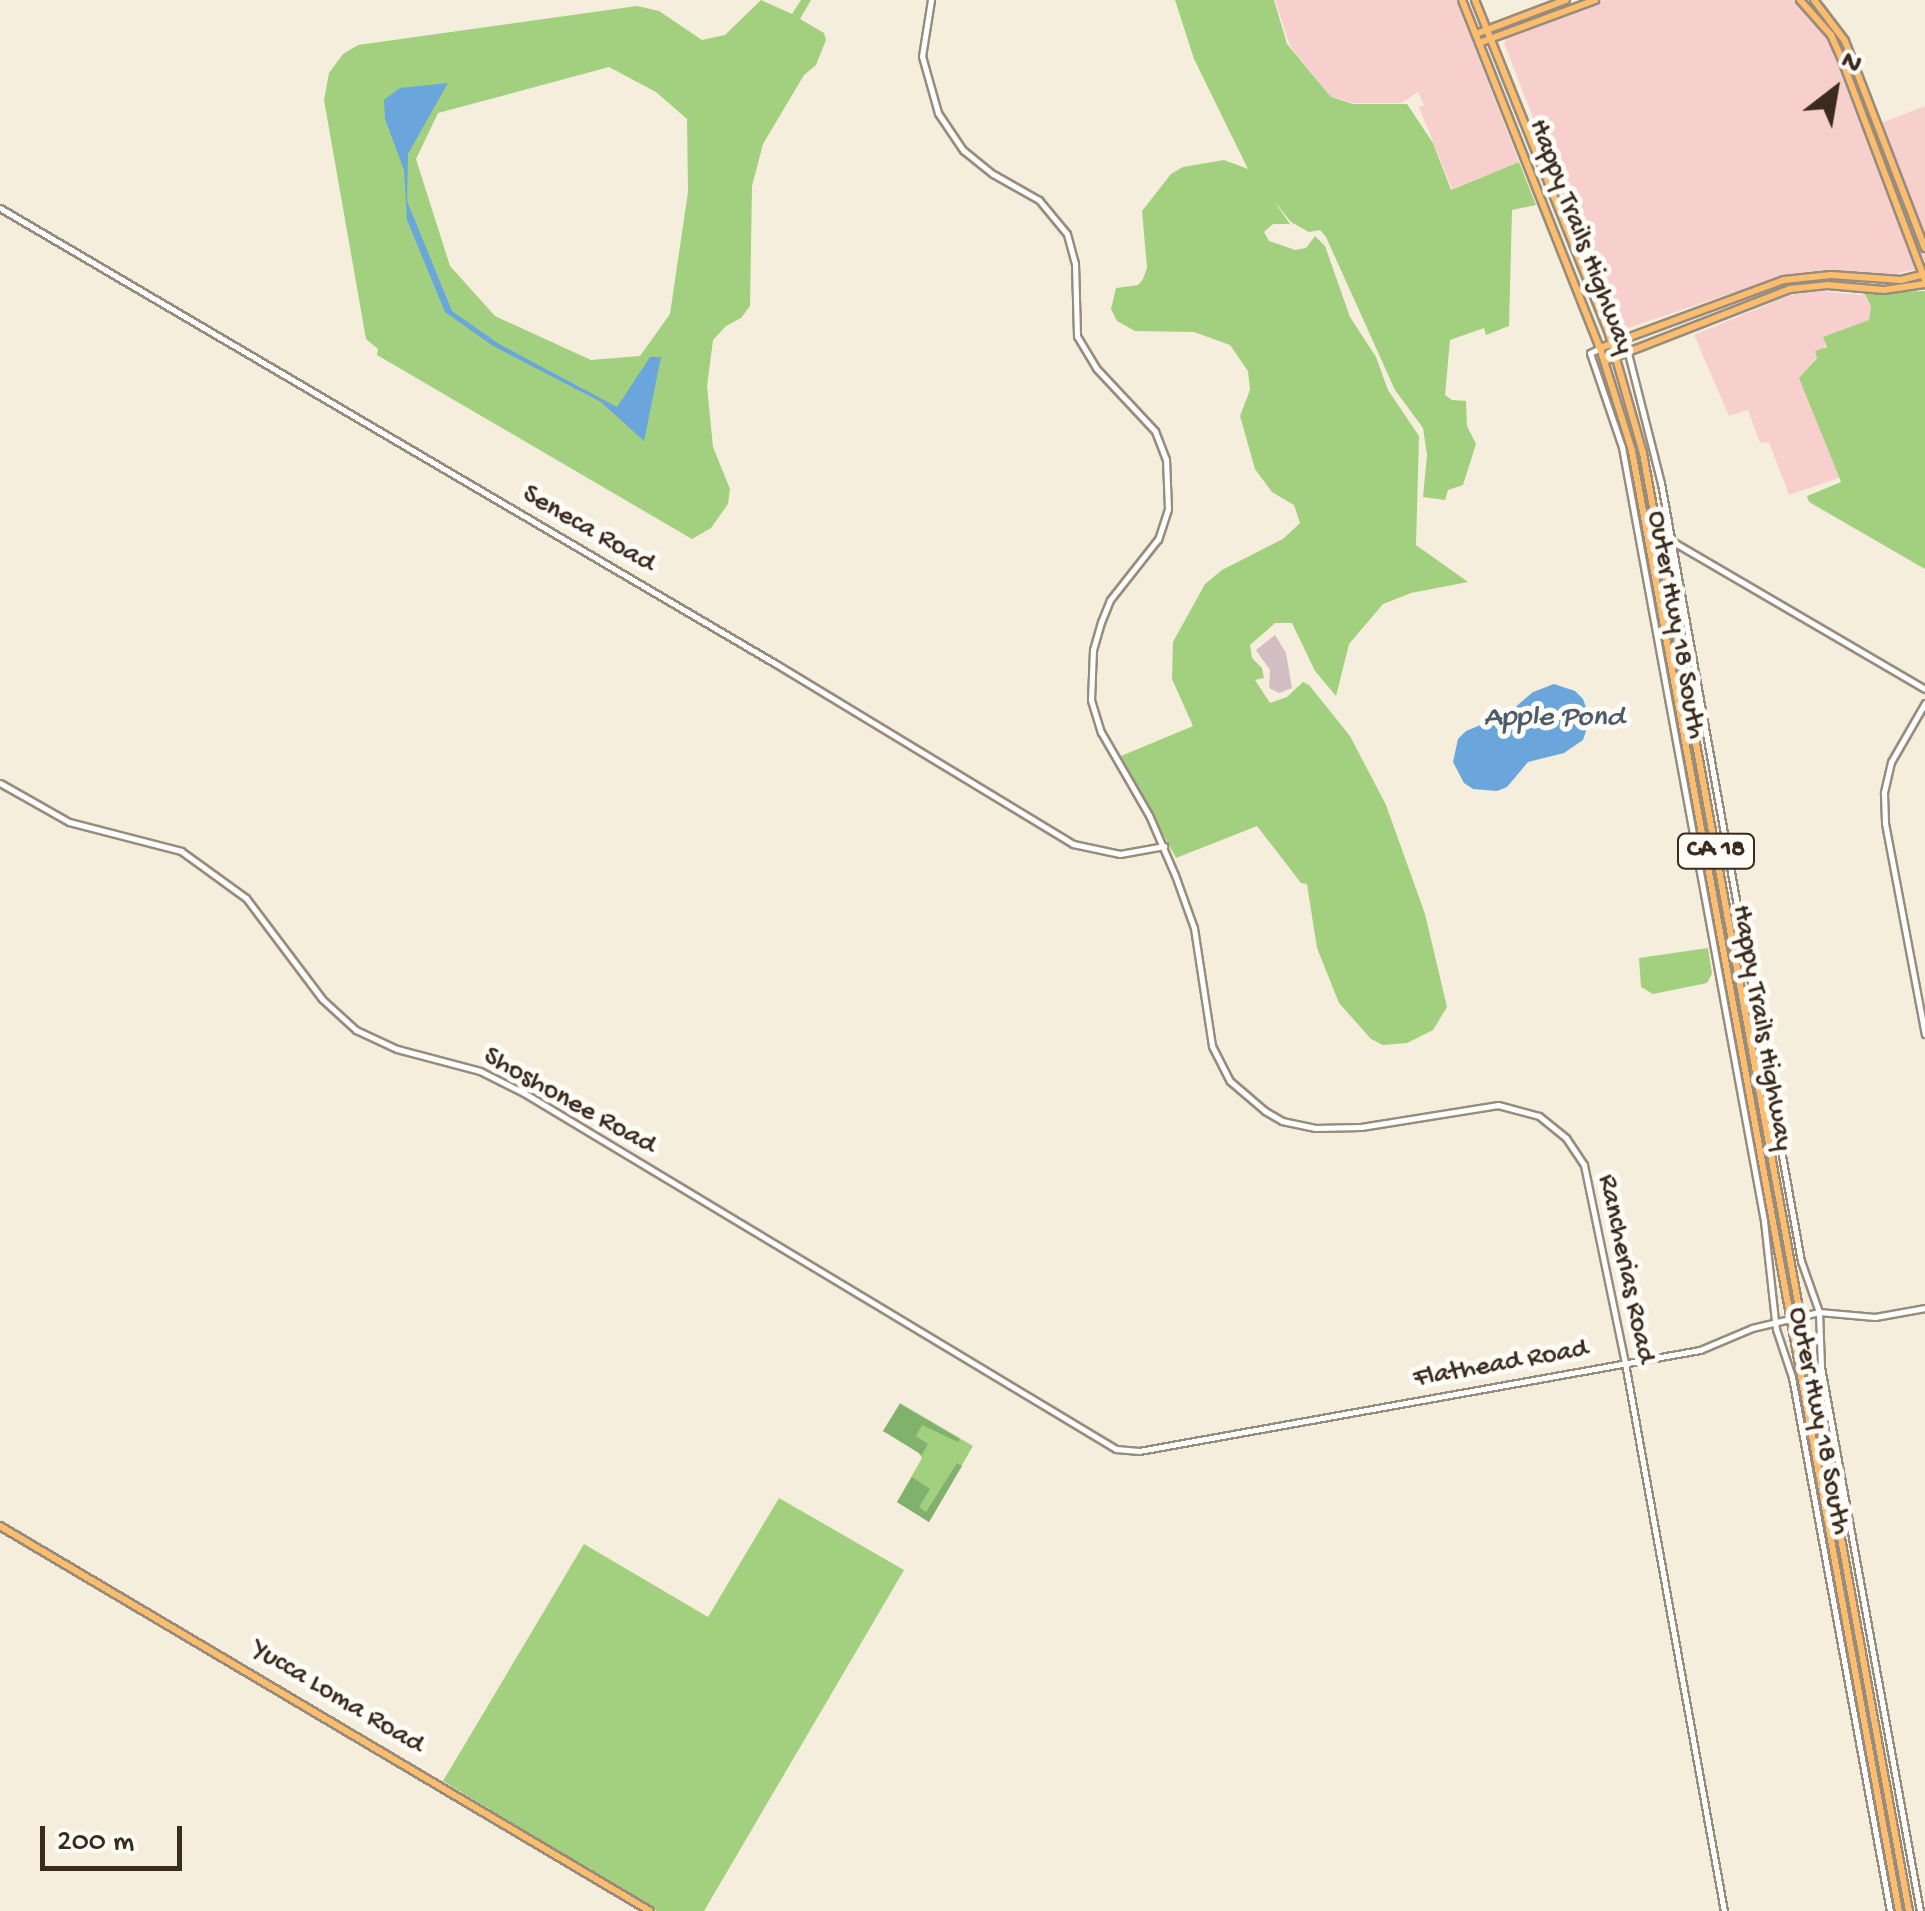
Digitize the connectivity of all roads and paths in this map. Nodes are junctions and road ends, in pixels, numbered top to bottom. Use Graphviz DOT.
graph roads {
  1 [pos="930,0"];
  2 [pos="1462,0"];
  3 [pos="1475,0"];
  4 [pos="1566,0"];
  5 [pos="1595,0"];
  6 [pos="1800,0"];
  7 [pos="1814,0"];
  8 [pos="1487,30"];
  9 [pos="1476,34"];
  10 [pos="1490,40"];
  11 [pos="1479,44"];
  12 [pos="0,208"];
  13 [pos="1925,248"];
  14 [pos="1925,278"];
  15 [pos="1612,344"];
  16 [pos="1600,348"];
  17 [pos="1628,353"];
  18 [pos="1616,358"];
  19 [pos="1605,361"];
  20 [pos="1595,365"];
  21 [pos="1670,540"];
  22 [pos="1925,689"];
  23 [pos="1925,703"];
  24 [pos="0,783"];
  25 [pos="1164,846"];
  26 [pos="1925,1034"];
  27 [pos="1925,1308"];
  28 [pos="1819,1312"];
  29 [pos="1802,1316"];
  30 [pos="1790,1317"];
  31 [pos="1775,1320"];
  32 [pos="1625,1363"];
  33 [pos="1139,1451"];
  34 [pos="0,1526"];
  35 [pos="650,1911"];
  36 [pos="1724,1911"];
  37 [pos="1890,1911"];
  38 [pos="1899,1911"];
  39 [pos="1909,1911"];
  40 [pos="1920,1911"];
  1 -- 25 [label="street, Rancherias Road"];
  2 -- 9 [label="main road, Happy Trails Highway / CA 18"];
  3 -- 8 [label="main road, Happy Trails Highway / CA 18"];
  4 -- 8 [label="main road"];
  5 -- 10 [label="main road"];
  6 -- 14 [label="main road"];
  7 -- 13 [label="main road"];
  8 -- 9 [label="main road"];
  8 -- 10 [label="main road, Happy Trails Highway / CA 18"];
  9 -- 11 [label="main road, Happy Trails Highway / CA 18"];
  10 -- 11 [label="main road"];
  10 -- 15 [label="main road, Happy Trails Highway / CA 18"];
  11 -- 16 [label="main road, Happy Trails Highway / CA 18"];
  12 -- 25 [label="street, Seneca Road"];
  14 -- 15 [label="main road"];
  14 -- 17 [label="main road"];
  15 -- 16 [label="main road"];
  15 -- 18 [label="main road, Happy Trails Highway / CA 18"];
  16 -- 19 [label="main road, Happy Trails Highway / CA 18"];
  16 -- 20 [label="street, Outer Hwy 18 South"];
  17 -- 18 [label="main road"];
  17 -- 21 [label="street"];
  18 -- 19 [label="main road"];
  18 -- 29 [label="main road, Happy Trails Highway / CA 18"];
  19 -- 20 [label="street"];
  19 -- 30 [label="main road, Happy Trails Highway / CA 18"];
  20 -- 31 [label="street, Outer Hwy 18 South"];
  21 -- 22 [label="street"];
  21 -- 28 [label="street"];
  23 -- 26 [label="street"];
  24 -- 33 [label="street, Shoshonee Road"];
  25 -- 32 [label="street, Rancherias Road"];
  27 -- 28 [label="street, Flathead Road"];
  28 -- 29 [label="street, Flathead Road"];
  28 -- 40 [label="street"];
  29 -- 30 [label="street, Flathead Road"];
  29 -- 39 [label="main road, Happy Trails Highway / CA 18"];
  30 -- 31 [label="street, Flathead Road"];
  30 -- 38 [label="main road, Happy Trails Highway / CA 18"];
  31 -- 32 [label="street, Flathead Road"];
  31 -- 37 [label="street, Outer Hwy 18 South"];
  32 -- 33 [label="street, Flathead Road"];
  32 -- 36 [label="street, Rancherias Road"];
  34 -- 35 [label="main road, Yucca Loma Road"];
}
